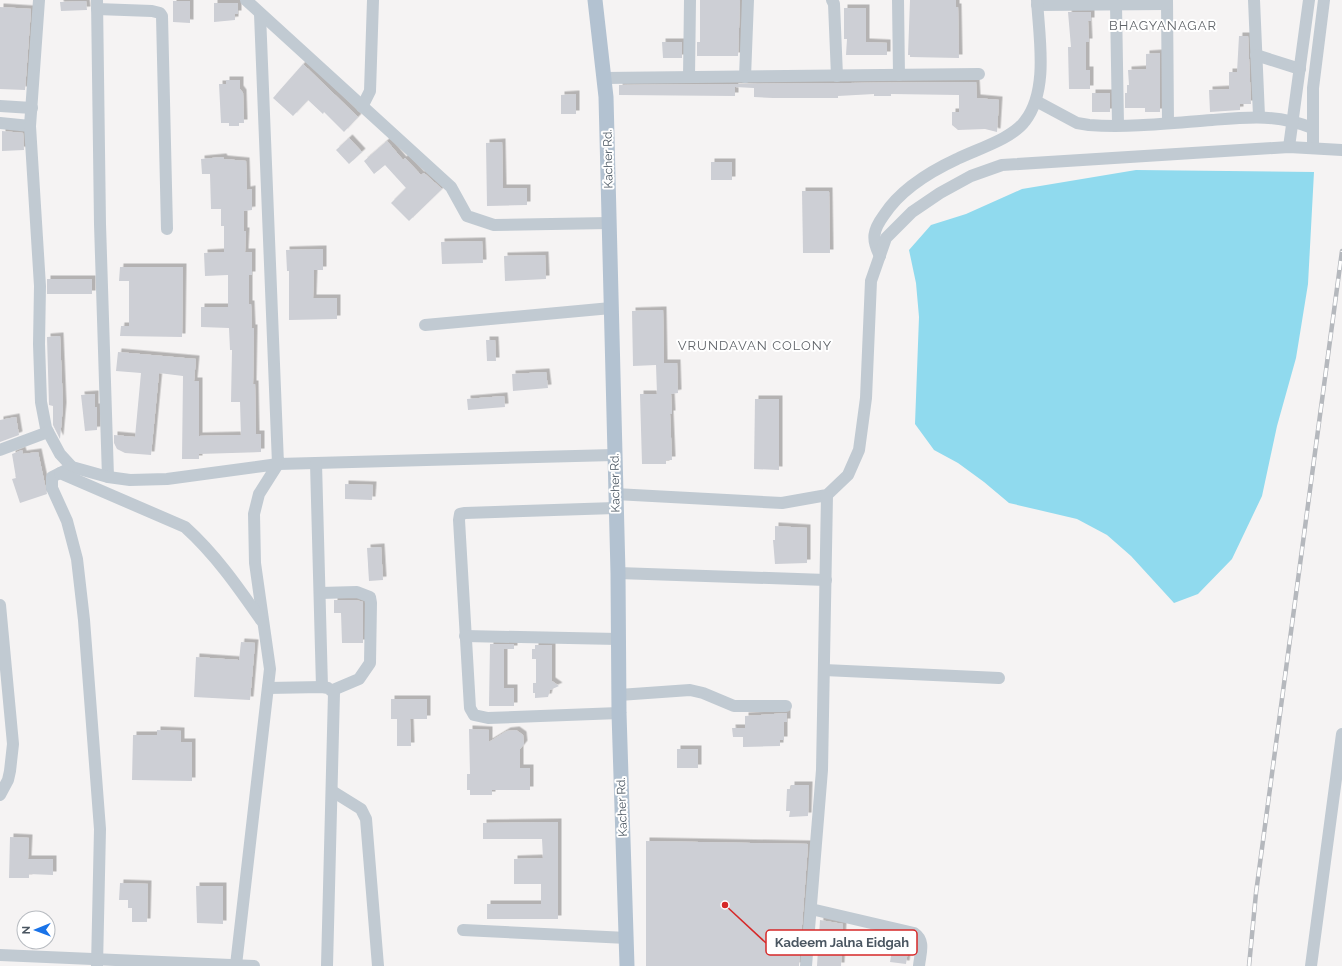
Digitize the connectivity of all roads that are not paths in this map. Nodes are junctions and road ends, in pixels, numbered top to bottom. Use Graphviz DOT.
graph roads {
  1 [pos="39,0"];
  2 [pos="246,0"];
  3 [pos="373,0"];
  4 [pos="595,0"];
  5 [pos="690,0"];
  6 [pos="748,0"];
  7 [pos="832,0"];
  8 [pos="898,0"];
  9 [pos="1254,0"];
  10 [pos="1309,0"];
  11 [pos="1324,0"];
  12 [pos="1037,2"];
  13 [pos="1167,2"];
  14 [pos="1116,4"];
  15 [pos="97,5"];
  16 [pos="260,14"];
  17 [pos="1256,55"];
  18 [pos="1300,69"];
  19 [pos="979,74"];
  20 [pos="899,75"];
  21 [pos="836,76"];
  22 [pos="689,77"];
  23 [pos="745,77"];
  24 [pos="604,78"];
  25 [pos="1036,102"];
  26 [pos="0,106"];
  27 [pos="362,107"];
  28 [pos="32,108"];
  29 [pos="1259,116"];
  30 [pos="1294,121"];
  31 [pos="0,123"];
  32 [pos="1168,123"];
  33 [pos="1118,125"];
  34 [pos="30,126"];
  35 [pos="1312,128"];
  36 [pos="1288,146"];
  37 [pos="1313,147"];
  38 [pos="1342,150"];
  39 [pos="609,223"];
  40 [pos="167,229"];
  41 [pos="880,256"];
  42 [pos="611,308"];
  43 [pos="425,325"];
  44 [pos="48,432"];
  45 [pos="0,450"];
  46 [pos="614,455"];
  47 [pos="316,463"];
  48 [pos="278,464"];
  49 [pos="72,467"];
  50 [pos="60,473"];
  51 [pos="108,477"];
  52 [pos="827,495"];
  53 [pos="615,501"];
  54 [pos="618,573"];
  55 [pos="826,580"];
  56 [pos="320,593"];
  57 [pos="0,605"];
  58 [pos="263,622"];
  59 [pos="465,636"];
  60 [pos="618,639"];
  61 [pos="824,670"];
  62 [pos="999,678"];
  63 [pos="268,688"];
  64 [pos="327,689"];
  65 [pos="619,695"];
  66 [pos="786,706"];
  67 [pos="619,713"];
  68 [pos="1342,734"];
  69 [pos="332,791"];
  70 [pos="0,795"];
  71 [pos="811,909"];
  72 [pos="463,930"];
  73 [pos="627,938"];
  74 [pos="0,955"];
  75 [pos="97,963"];
  76 [pos="236,965"];
  77 [pos="254,966"];
  78 [pos="327,966"];
  79 [pos="378,966"];
  80 [pos="627,966"];
  81 [pos="806,966"];
  82 [pos="919,966"];
  83 [pos="1311,966"];
  1 -- 28 [label="street"];
  2 -- 16 [label="street"];
  3 -- 27 [label="street"];
  4 -- 24 [label="main road, Kacher Rd."];
  5 -- 22 [label="street"];
  6 -- 23 [label="street"];
  7 -- 21 [label="street"];
  8 -- 20 [label="street"];
  9 -- 17 [label="street"];
  10 -- 18 [label="street"];
  11 -- 35 [label="street"];
  12 -- 14 [label="street"];
  12 -- 25 [label="street"];
  13 -- 14 [label="street"];
  13 -- 32 [label="street"];
  14 -- 33 [label="street"];
  15 -- 40 [label="street"];
  15 -- 51 [label="street"];
  16 -- 27 [label="street"];
  16 -- 48 [label="street"];
  17 -- 18 [label="street"];
  17 -- 29 [label="street"];
  18 -- 30 [label="street"];
  19 -- 20 [label="street"];
  20 -- 21 [label="street"];
  21 -- 23 [label="street"];
  22 -- 23 [label="street"];
  22 -- 24 [label="street"];
  24 -- 39 [label="main road, Kacher Rd."];
  25 -- 33 [label="street"];
  25 -- 41 [label="street"];
  26 -- 28 [label="street"];
  27 -- 39 [label="street"];
  28 -- 34 [label="street"];
  29 -- 30 [label="street"];
  29 -- 32 [label="street"];
  30 -- 35 [label="street"];
  30 -- 36 [label="street"];
  31 -- 34 [label="street"];
  32 -- 33 [label="street"];
  34 -- 44 [label="street"];
  35 -- 37 [label="street"];
  36 -- 37 [label="street"];
  36 -- 41 [label="street"];
  37 -- 38 [label="street"];
  39 -- 42 [label="main road, Kacher Rd."];
  41 -- 52 [label="street"];
  42 -- 43 [label="street"];
  42 -- 46 [label="main road, Kacher Rd."];
  44 -- 45 [label="street"];
  44 -- 49 [label="street"];
  46 -- 47 [label="street"];
  46 -- 53 [label="main road, Kacher Rd."];
  47 -- 48 [label="street"];
  47 -- 56 [label="street"];
  48 -- 51 [label="street"];
  48 -- 58 [label="street"];
  49 -- 50 [label="street"];
  49 -- 51 [label="street"];
  50 -- 58 [label="street"];
  50 -- 75 [label="street"];
  52 -- 53 [label="street"];
  52 -- 55 [label="street"];
  53 -- 54 [label="main road, Kacher Rd."];
  53 -- 59 [label="street"];
  54 -- 55 [label="street"];
  54 -- 60 [label="main road, Kacher Rd."];
  55 -- 61 [label="street"];
  56 -- 64 [label="street"];
  56 -- 64 [label="street"];
  57 -- 70 [label="street"];
  58 -- 63 [label="street"];
  59 -- 60 [label="street"];
  59 -- 67 [label="street"];
  60 -- 65 [label="main road, Kacher Rd."];
  61 -- 62 [label="street"];
  61 -- 71 [label="street"];
  63 -- 64 [label="street"];
  63 -- 76 [label="street"];
  64 -- 69 [label="street"];
  65 -- 66 [label="street"];
  65 -- 67 [label="main road, Kacher Rd."];
  67 -- 73 [label="main road, Kacher Rd."];
  68 -- 83 [label="street"];
  69 -- 78 [label="street"];
  69 -- 79 [label="street"];
  71 -- 81 [label="street"];
  71 -- 82 [label="street"];
  72 -- 73 [label="street"];
  73 -- 80 [label="main road, Kacher Rd."];
  74 -- 75 [label="street"];
  75 -- 76 [label="street"];
  76 -- 77 [label="street"];
}
